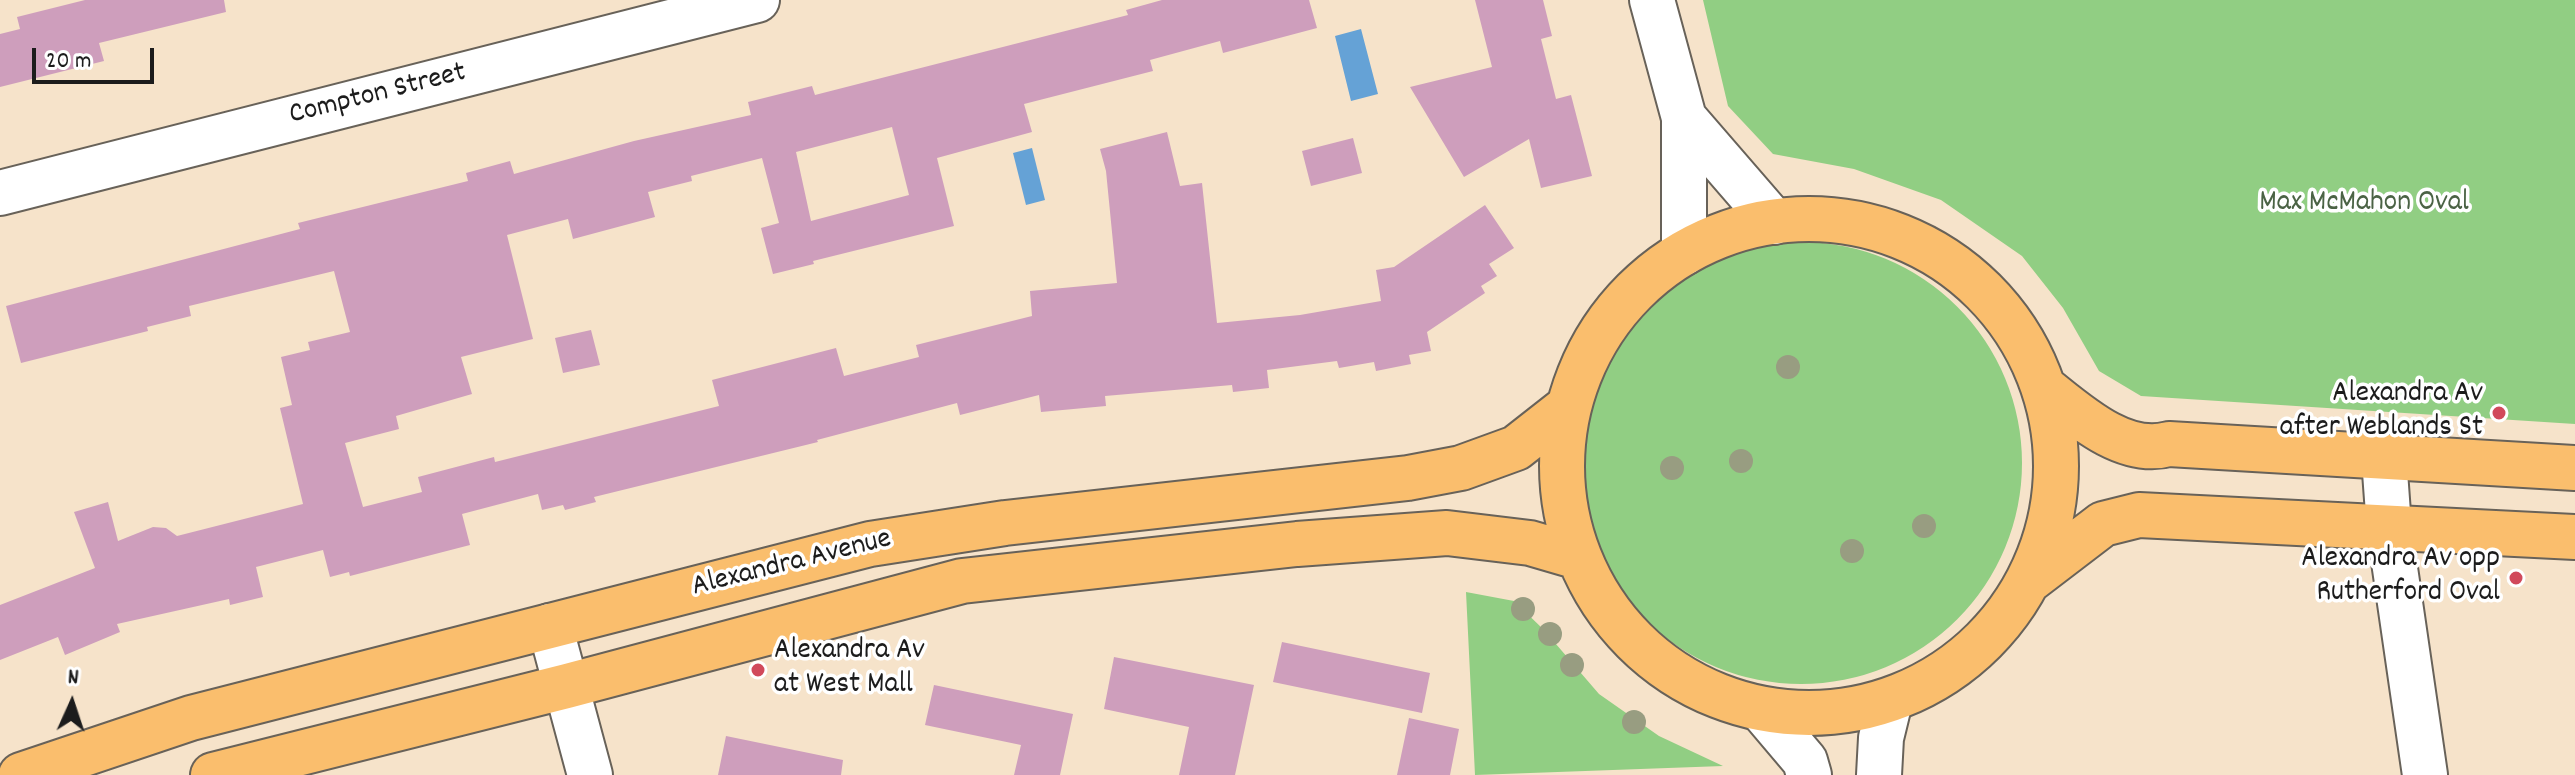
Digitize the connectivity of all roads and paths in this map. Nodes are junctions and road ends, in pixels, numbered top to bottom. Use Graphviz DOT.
graph roads {
  1 [pos="757,0"];
  2 [pos="1652,0"];
  3 [pos="1684,118"];
  4 [pos="0,193"];
  5 [pos="1774,222"];
  6 [pos="1684,253"];
  7 [pos="2043,387"];
  8 [pos="1567,408"];
  9 [pos="2384,458"];
  10 [pos="2575,468"];
  11 [pos="2389,527"];
  12 [pos="2575,537"];
  13 [pos="1578,557"];
  14 [pos="2031,579"];
  15 [pos="550,626"];
  16 [pos="567,686"];
  17 [pos="1890,701"];
  18 [pos="1761,709"];
  19 [pos="21,775"];
  20 [pos="213,775"];
  21 [pos="590,775"];
  22 [pos="1809,775"];
  23 [pos="1879,775"];
  24 [pos="2425,775"];
  1 -- 4 [label="street, Compton Street"];
  2 -- 3 [label="street"];
  3 -- 5 [label="street"];
  3 -- 6 [label="street"];
  5 -- 6 [label="main road"];
  5 -- 7 [label="main road"];
  6 -- 8 [label="main road"];
  7 -- 9 [label="main road"];
  7 -- 14 [label="main road"];
  8 -- 13 [label="main road"];
  8 -- 15 [label="main road, Alexandra Avenue"];
  9 -- 10 [label="main road"];
  9 -- 11 [label="street"];
  11 -- 12 [label="main road"];
  11 -- 14 [label="main road"];
  11 -- 24 [label="street"];
  13 -- 16 [label="main road, Alexandra Avenue"];
  13 -- 18 [label="main road"];
  14 -- 17 [label="main road"];
  15 -- 16 [label="street"];
  15 -- 19 [label="main road, Alexandra Avenue"];
  16 -- 20 [label="main road, Alexandra Avenue"];
  16 -- 21 [label="street"];
  17 -- 18 [label="main road"];
  17 -- 23 [label="street"];
  18 -- 22 [label="street"];
}
